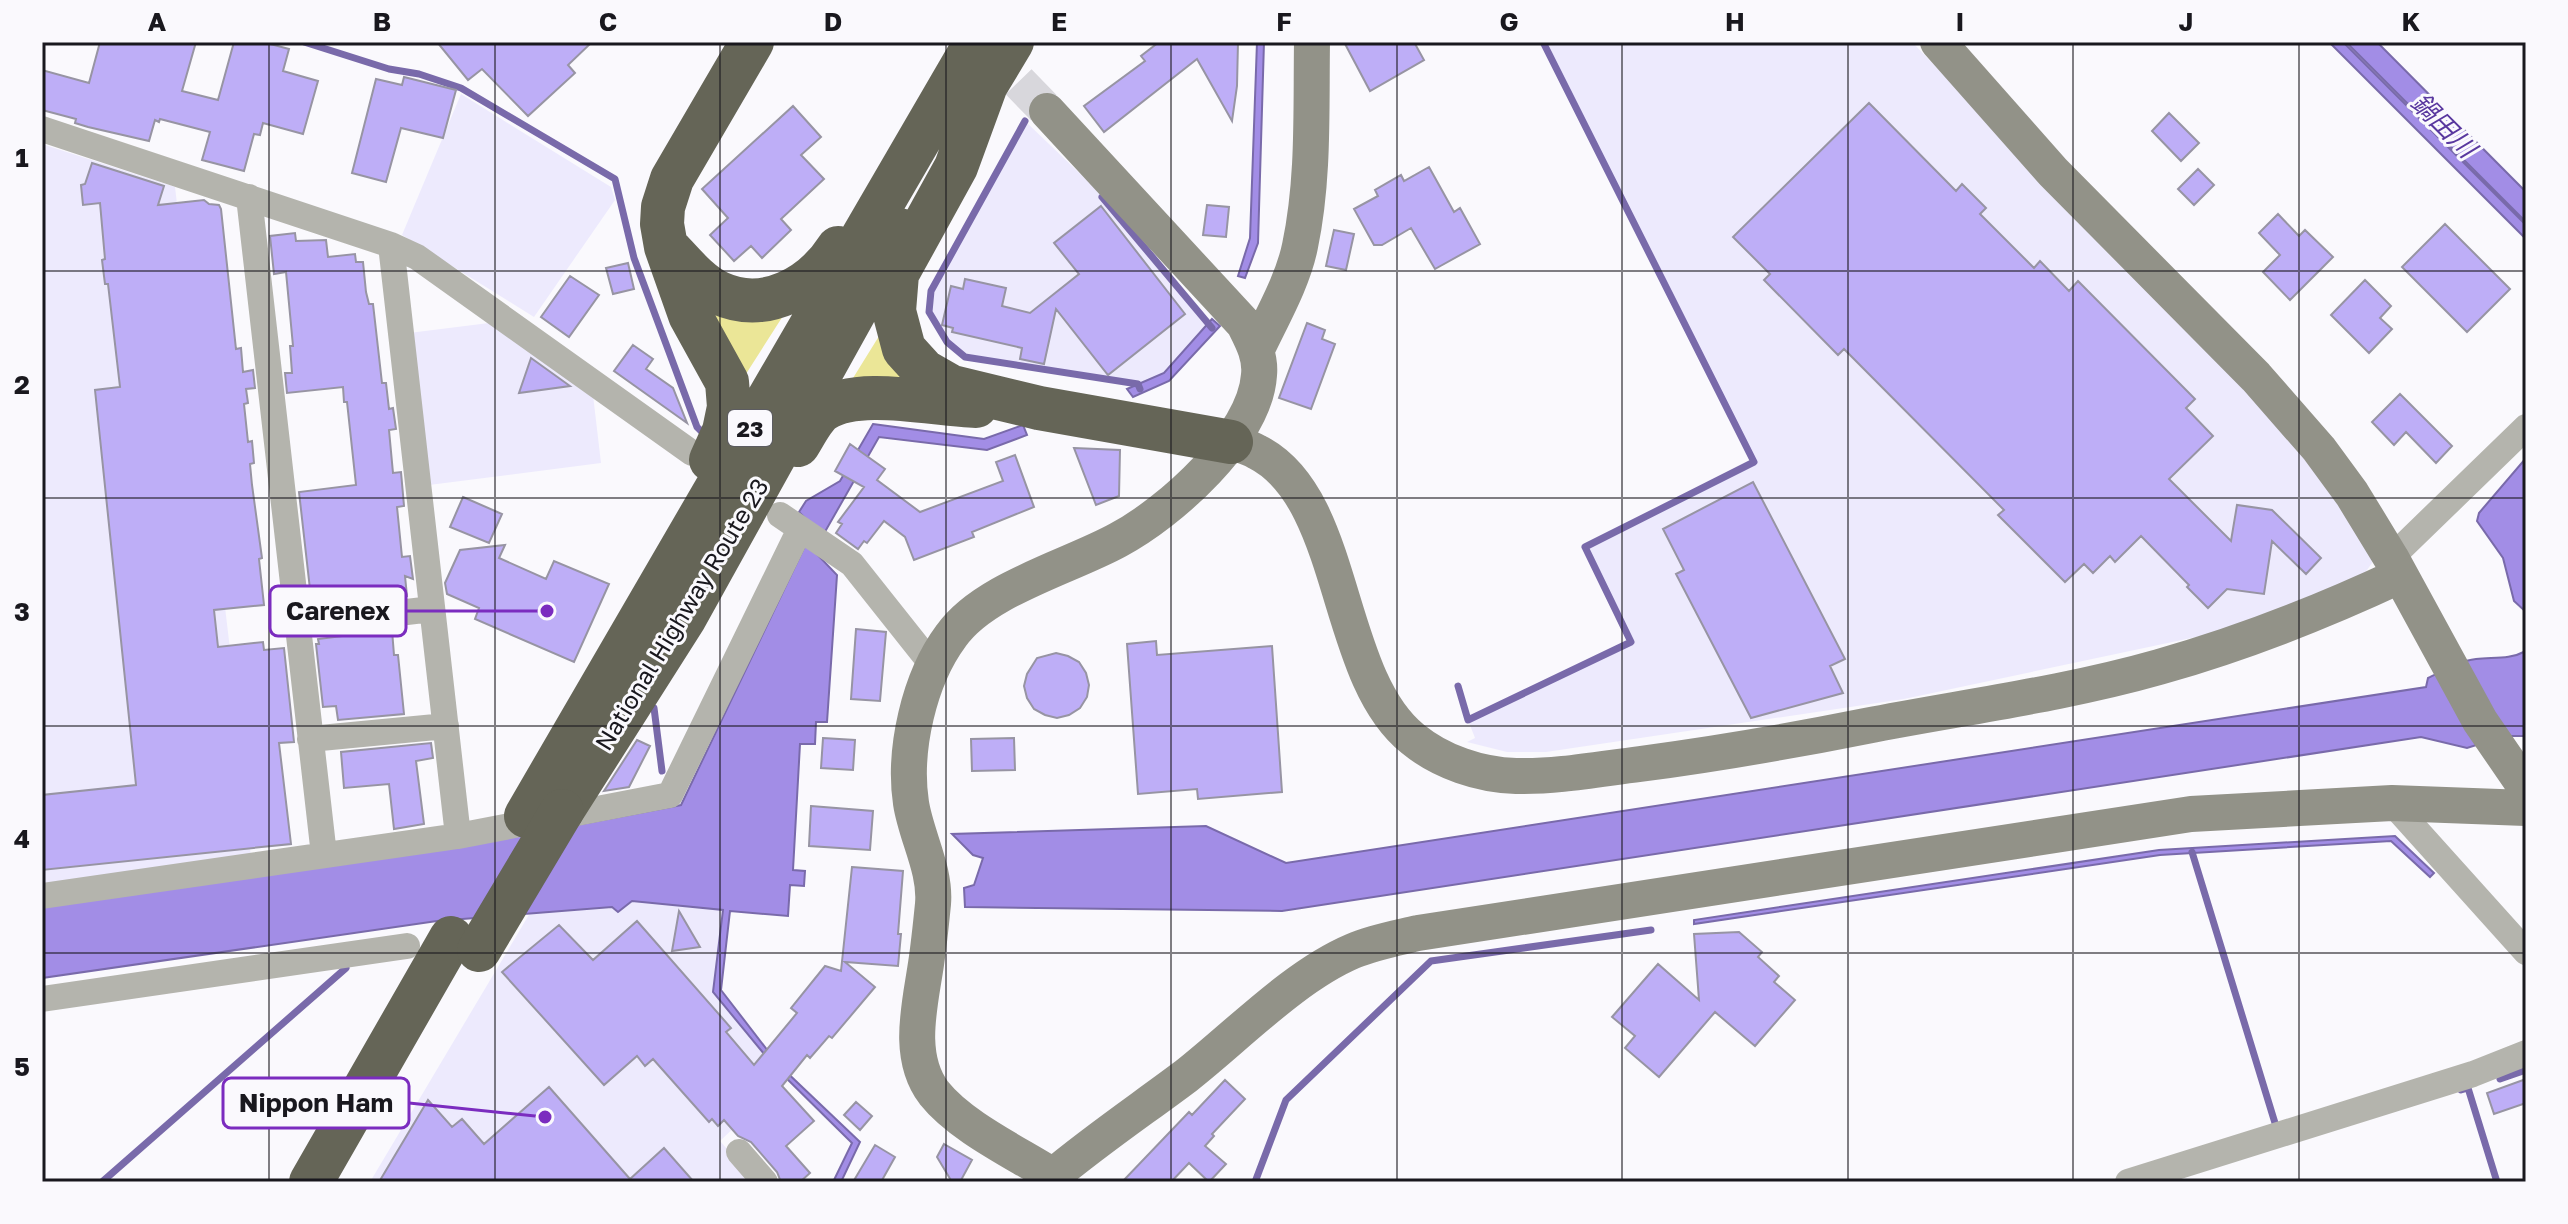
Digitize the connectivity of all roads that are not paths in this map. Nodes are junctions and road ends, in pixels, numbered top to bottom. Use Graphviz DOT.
graph roads {
  1 [pos="752,42"];
  2 [pos="976,42"];
  3 [pos="1012,42"];
  4 [pos="1312,42"];
  5 [pos="1938,42"];
  6 [pos="986,85"];
  7 [pos="1047,111"];
  8 [pos="931,117"];
  9 [pos="42,129"];
  10 [pos="249,197"];
  11 [pos="391,245"];
  12 [pos="666,247"];
  13 [pos="1257,349"];
  14 [pos="1039,408"];
  15 [pos="2526,427"];
  16 [pos="1231,442"];
  17 [pos="692,453"];
  18 [pos="2395,567"];
  19 [pos="432,609"];
  20 [pos="666,610"];
  21 [pos="297,625"];
  22 [pos="933,666"];
  23 [pos="446,726"];
  24 [pos="310,739"];
  25 [pos="2516,774"];
  26 [pos="2392,803"];
  27 [pos="2526,808"];
  28 [pos="458,836"];
  29 [pos="324,855"];
  30 [pos="42,896"];
  31 [pos="465,944"];
  32 [pos="407,946"];
  33 [pos="2526,952"];
  34 [pos="42,999"];
  35 [pos="2526,1053"];
  36 [pos="739,1152"];
  37 [pos="1053,1180"];
  38 [pos="311,1182"];
  39 [pos="341,1182"];
  40 [pos="765,1182"];
  41 [pos="2128,1182"];
  1 -- 12 [label="highway, 23"];
  2 -- 8 [label="highway, National Highway Route 23 / 23"];
  3 -- 6 [label="highway, National Highway Route 23 / 23"];
  4 -- 13 [label="street"];
  5 -- 18 [label="street"];
  6 -- 14 [label="highway, 23"];
  6 -- 20 [label="highway, National Highway Route 23 / 23"];
  7 -- 13 [label="street"];
  8 -- 12 [label="highway, 23"];
  8 -- 20 [label="highway, National Highway Route 23 / 23"];
  9 -- 10 [label="street"];
  10 -- 11 [label="street"];
  10 -- 21 [label="street"];
  11 -- 17 [label="street"];
  11 -- 19 [label="street"];
  12 -- 20 [label="highway, 23"];
  13 -- 16 [label="street"];
  14 -- 16 [label="highway, 23"];
  14 -- 20 [label="highway, 23"];
  15 -- 18 [label="street"];
  16 -- 18 [label="street"];
  16 -- 22 [label="street"];
  18 -- 25 [label="street"];
  19 -- 21 [label="street"];
  19 -- 23 [label="street"];
  20 -- 31 [label="highway, National Highway Route 23 / 23"];
  21 -- 24 [label="street"];
  22 -- 28 [label="street"];
  22 -- 37 [label="street"];
  23 -- 24 [label="street"];
  23 -- 28 [label="street"];
  24 -- 29 [label="street"];
  26 -- 27 [label="street"];
  26 -- 33 [label="street"];
  26 -- 37 [label="street"];
  28 -- 29 [label="street"];
  29 -- 30 [label="street"];
  31 -- 38 [label="highway, National Highway Route 23 / 23"];
  31 -- 39 [label="highway, National Highway Route 23 / 23"];
  32 -- 34 [label="street"];
  35 -- 41 [label="street"];
  36 -- 40 [label="street"];
}
